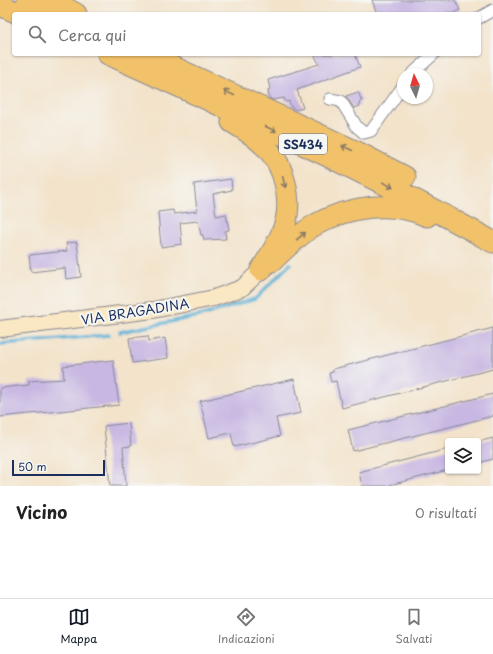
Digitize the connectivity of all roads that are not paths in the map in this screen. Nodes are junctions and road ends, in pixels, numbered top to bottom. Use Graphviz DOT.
graph roads {
  1 [pos="27,0"];
  2 [pos="51,0"];
  3 [pos="0,5"];
  4 [pos="493,10"];
  5 [pos="16,12"];
  6 [pos="54,12"];
  7 [pos="72,12"];
  8 [pos="481,17"];
  9 [pos="99,56"];
  10 [pos="112,56"];
  11 [pos="149,56"];
  12 [pos="432,56"];
  13 [pos="419,68"];
  14 [pos="397,94"];
  15 [pos="330,99"];
  16 [pos="493,225"];
  17 [pos="493,242"];
  18 [pos="493,253"];
  19 [pos="261,270"];
  20 [pos="0,329"];
  1 -- 6 [label="highway"];
  2 -- 7 [label="highway"];
  3 -- 5 [label="highway"];
  4 -- 8 [label="street"];
  9 -- 19 [label="highway, one-way"];
  10 -- 17 [label="highway, SS434, one-way"];
  16 -- 11 [label="highway, SS434, one-way"];
  12 -- 13 [label="street"];
  14 -- 15 [label="street"];
  19 -- 18 [label="highway, one-way"];
  19 -- 20 [label="main road, VIA BRAGADINA"];
}
